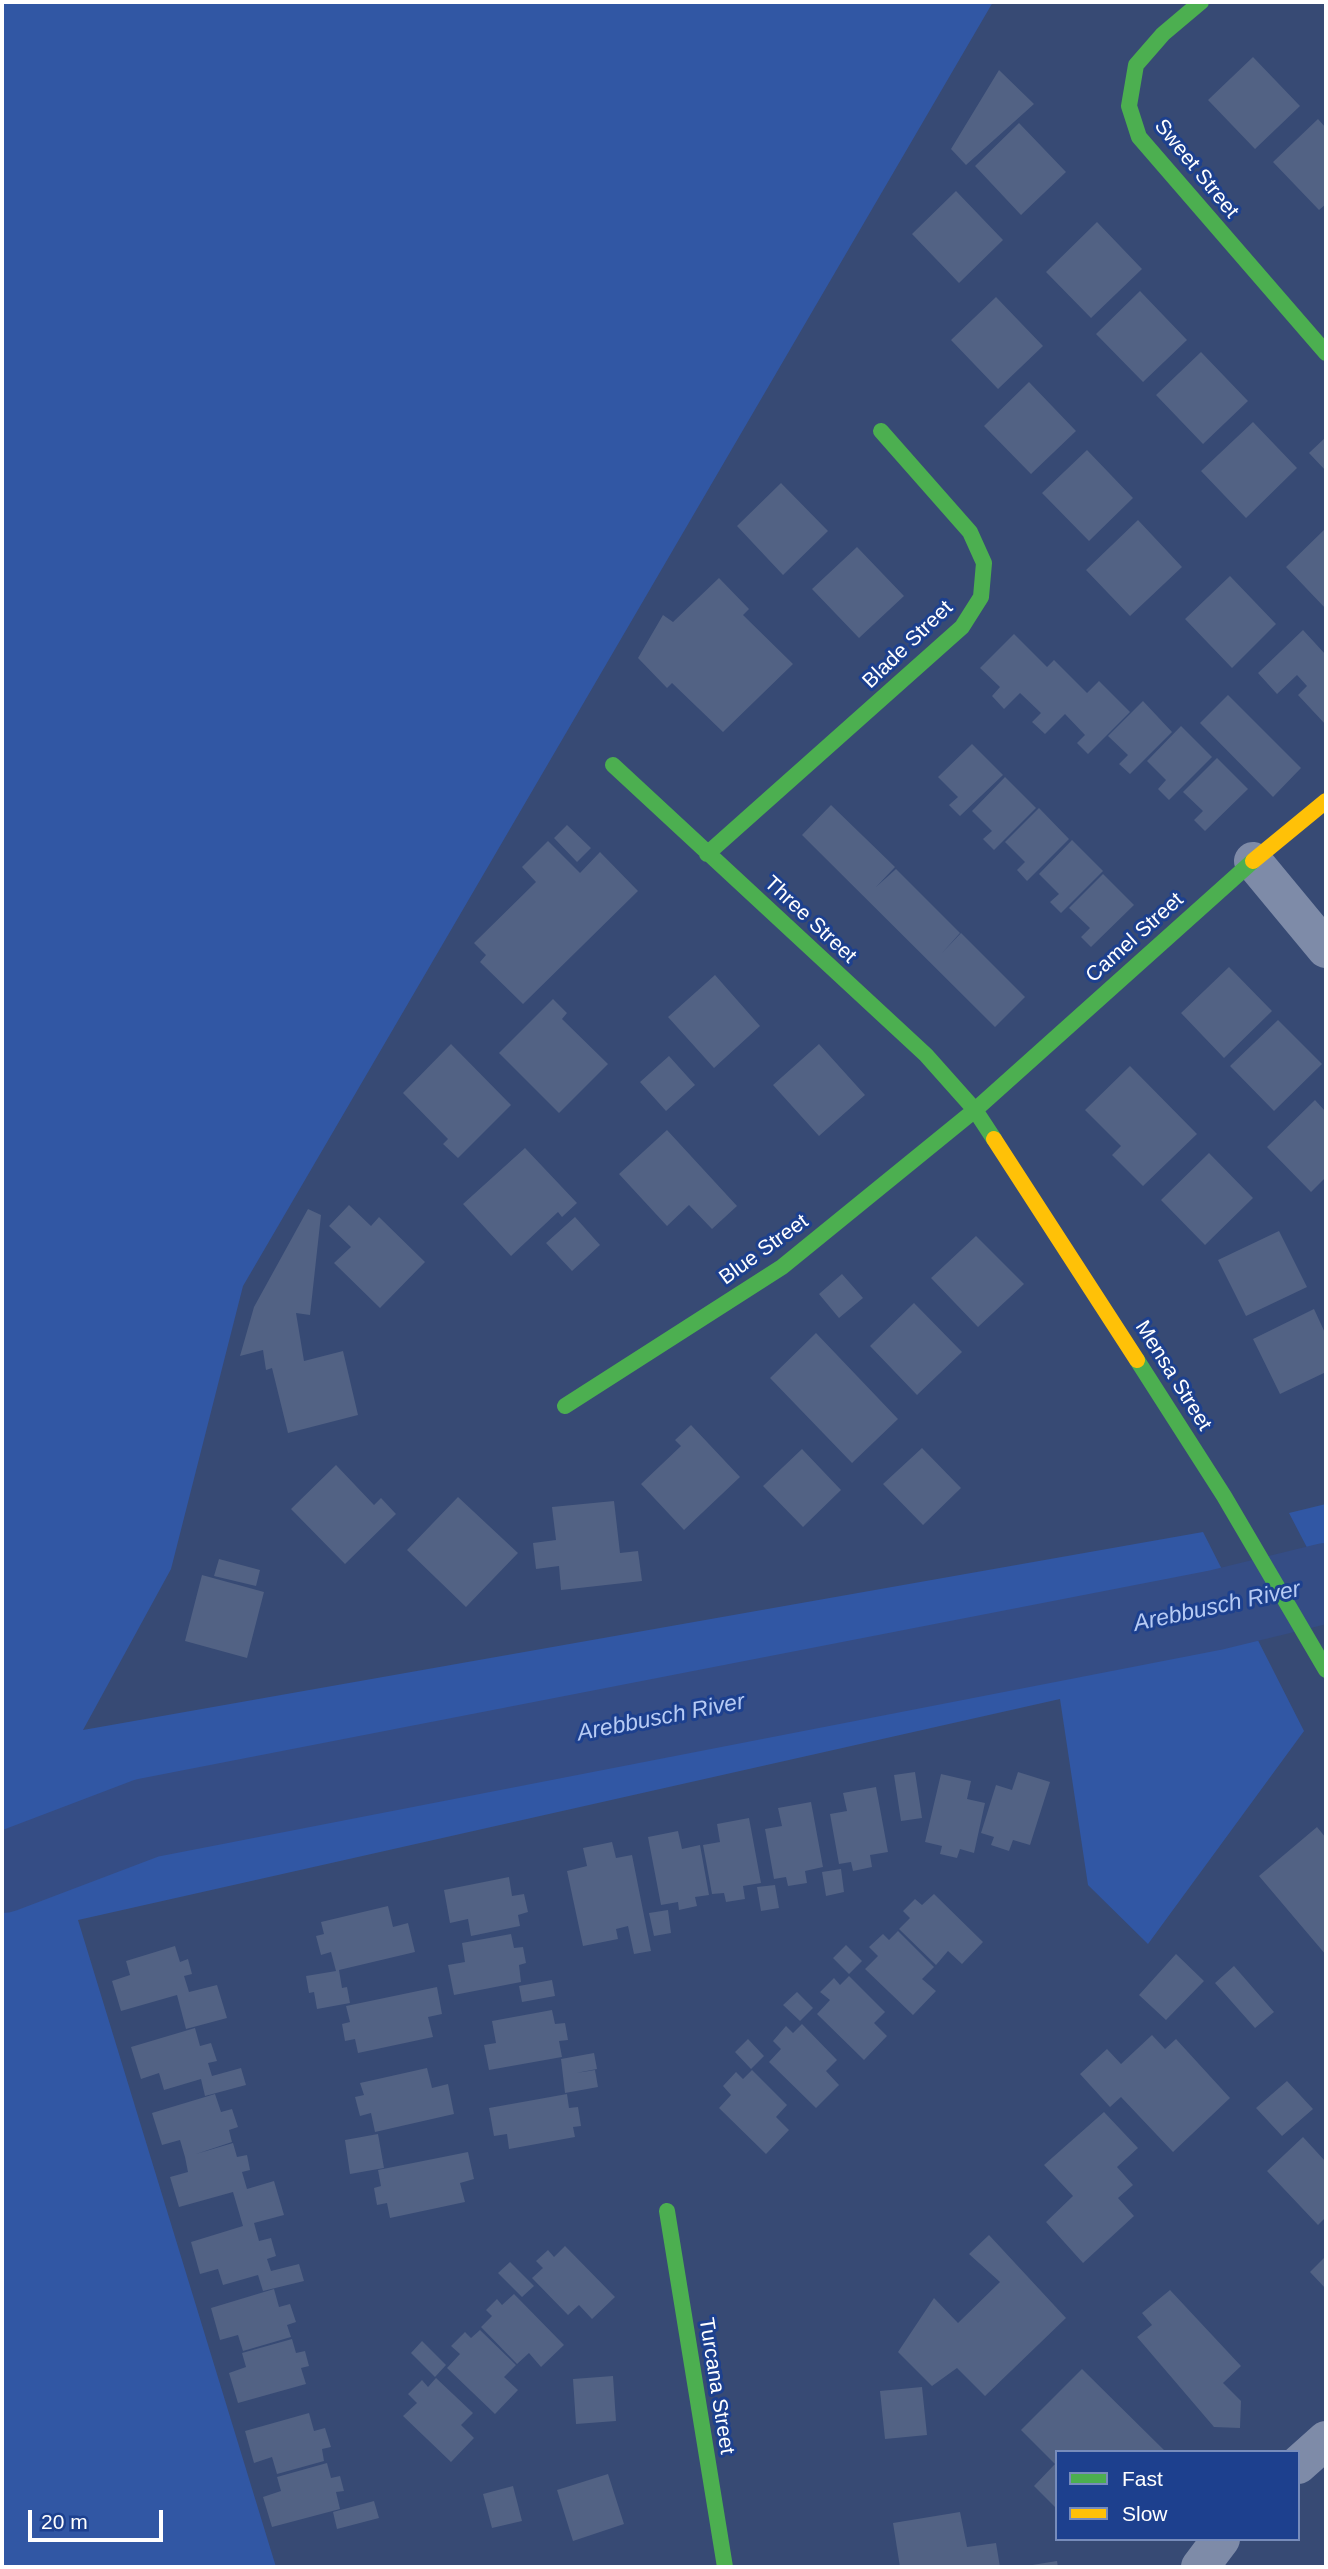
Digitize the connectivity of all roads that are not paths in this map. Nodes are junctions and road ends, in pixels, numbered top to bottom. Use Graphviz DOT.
graph roads {
  1 [pos="1201,2"];
  2 [pos="1326,353"];
  3 [pos="881,430"];
  4 [pos="613,765"];
  5 [pos="1326,800"];
  6 [pos="707,854"];
  7 [pos="1253,861"];
  8 [pos="1326,949"];
  9 [pos="975,1110"];
  10 [pos="565,1406"];
  11 [pos="1326,1670"];
  12 [pos="667,2211"];
  13 [pos="1326,2440"];
  14 [pos="1300,2463"];
  15 [pos="1220,2541"];
  16 [pos="725,2567"];
  17 [pos="1200,2567"];
  1 -- 2 [label="street, Sweet Street"];
  3 -- 6 [label="street, Blade Street"];
  4 -- 6 [label="street, Three Street"];
  5 -- 7 [label="street, Camel Street"];
  6 -- 9 [label="street, Three Street"];
  7 -- 8 [label="street"];
  7 -- 9 [label="street, Camel Street"];
  9 -- 10 [label="street, Blue Street"];
  9 -- 11 [label="street, Mensa Street"];
  12 -- 16 [label="street, Turcana Street"];
  13 -- 14 [label="street"];
  15 -- 17 [label="street"];
}
